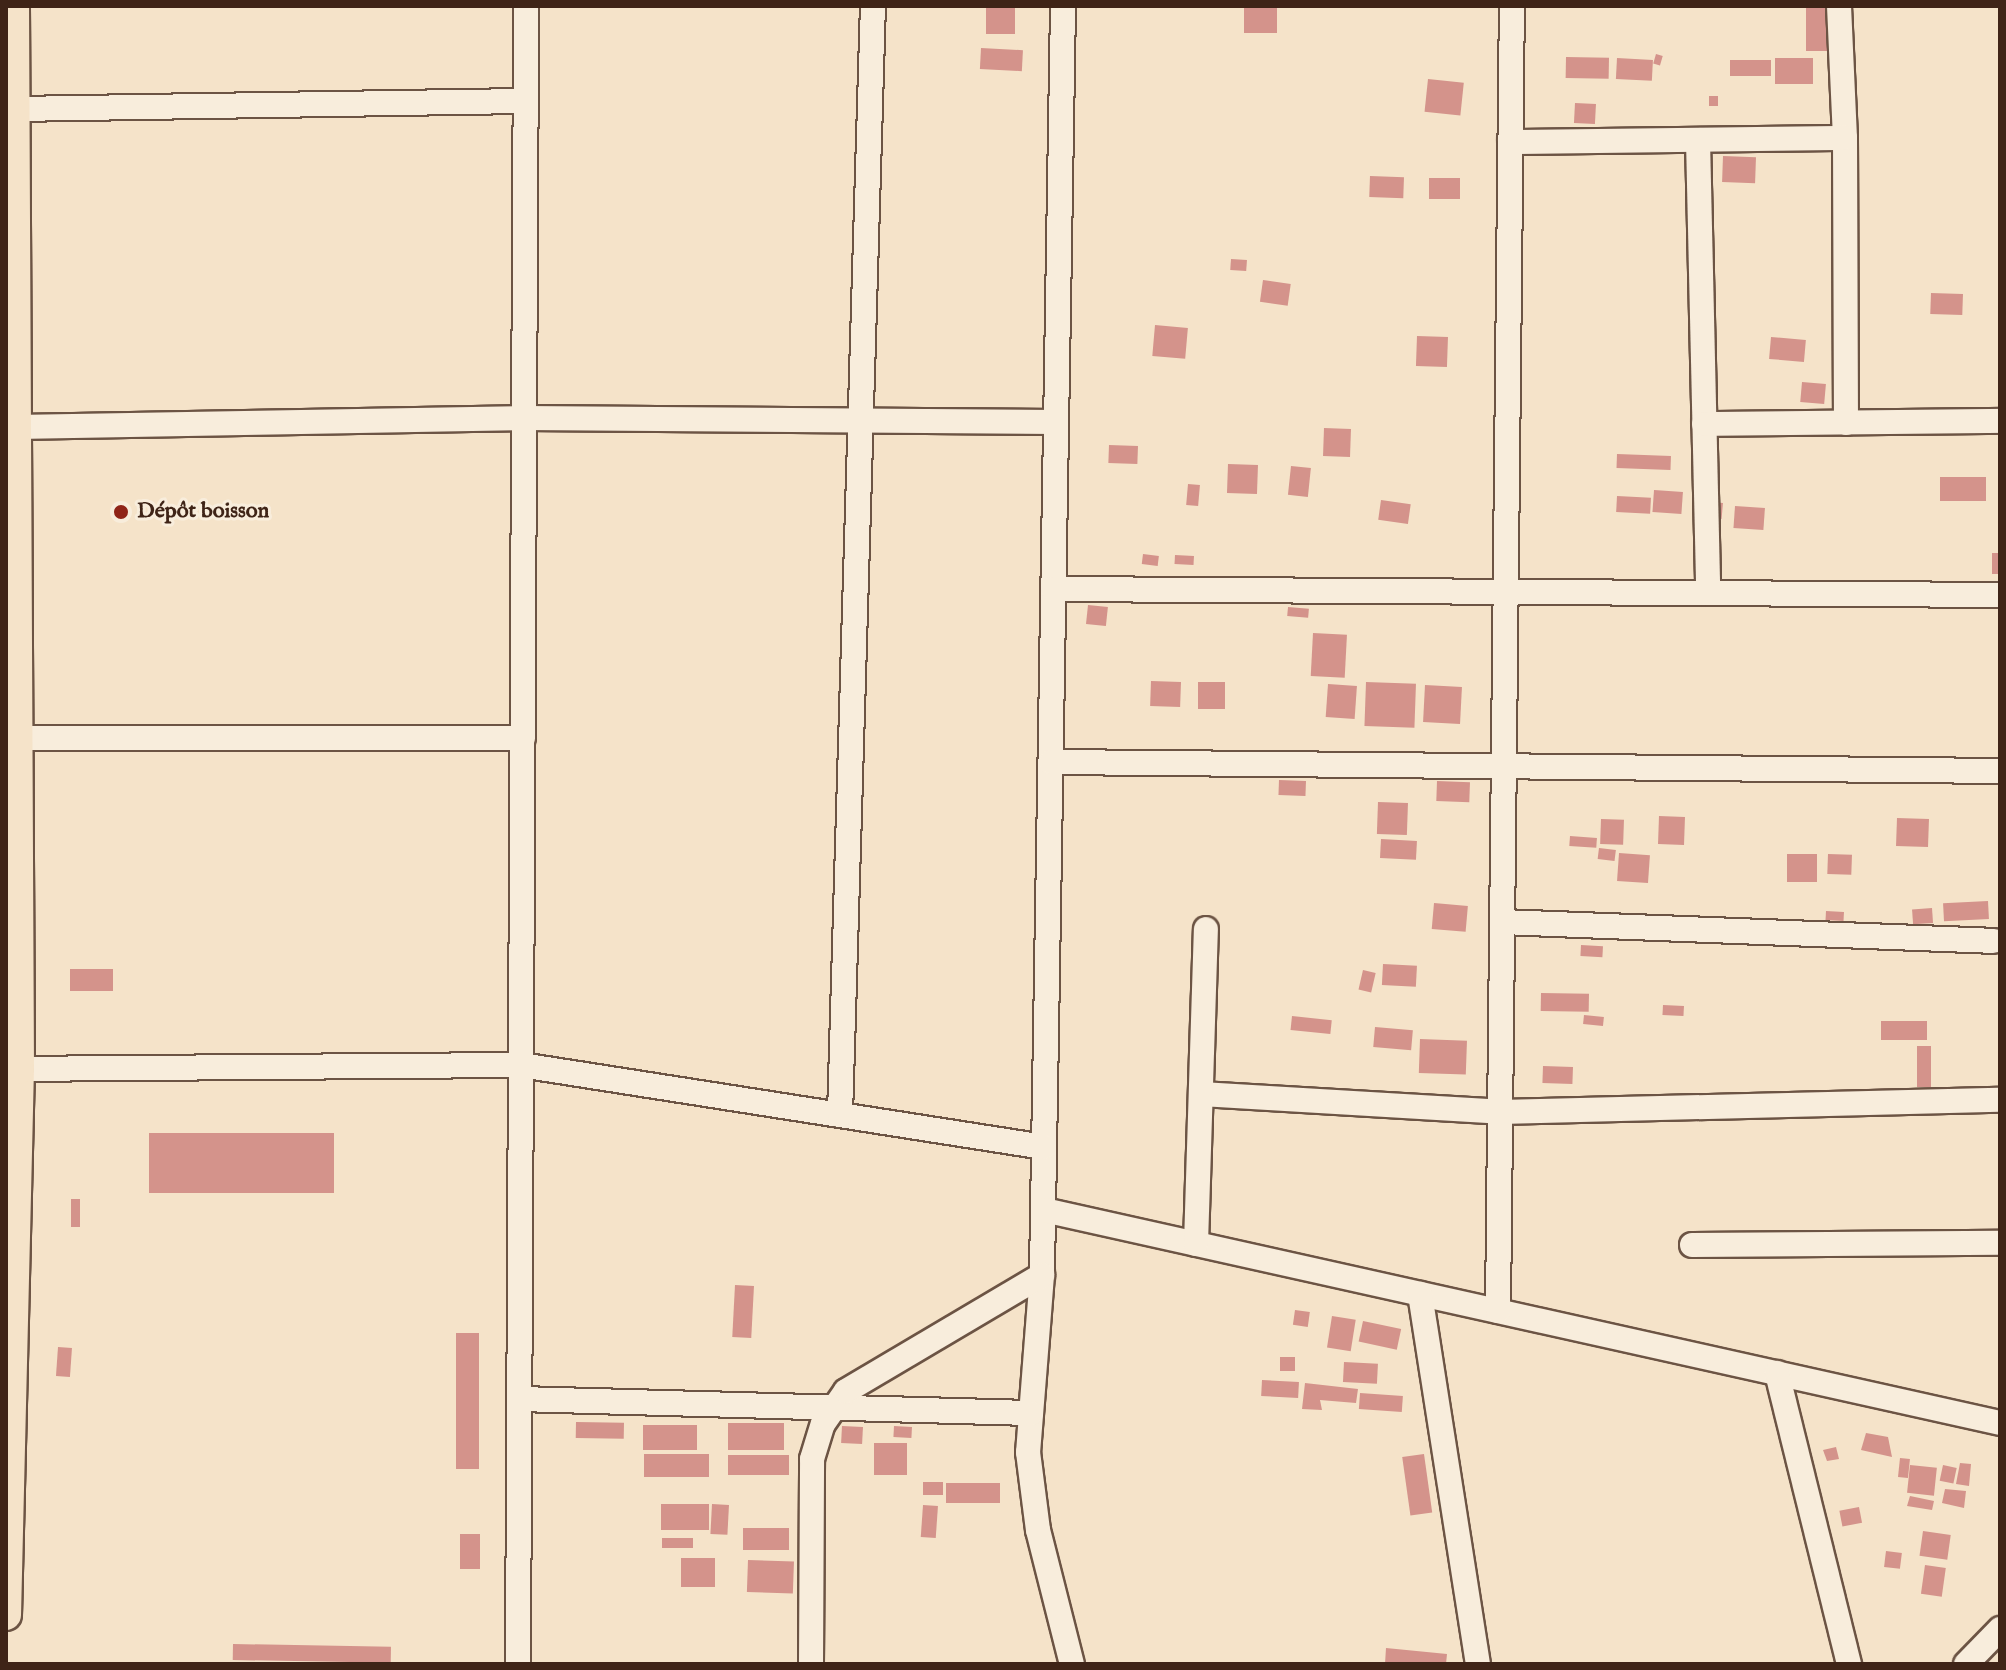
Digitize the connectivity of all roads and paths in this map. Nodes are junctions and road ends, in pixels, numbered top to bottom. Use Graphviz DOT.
graph roads {
  1 [pos="14,6"];
  2 [pos="526,6"];
  3 [pos="873,6"];
  4 [pos="1063,6"];
  5 [pos="1512,6"];
  6 [pos="1839,6"];
  7 [pos="526,101"];
  8 [pos="14,109"];
  9 [pos="1845,138"];
  10 [pos="1698,140"];
  11 [pos="1510,142"];
  12 [pos="10,247"];
  13 [pos="524,418"];
  14 [pos="861,421"];
  15 [pos="2000,421"];
  16 [pos="1056,422"];
  17 [pos="1846,423"];
  18 [pos="1704,424"];
  19 [pos="16,427"];
  20 [pos="1053,589"];
  21 [pos="1506,591"];
  22 [pos="1708,593"];
  23 [pos="2000,595"];
  24 [pos="13,738"];
  25 [pos="523,738"];
  26 [pos="1051,762"];
  27 [pos="1504,766"];
  28 [pos="2000,771"];
  29 [pos="1502,922"];
  30 [pos="1206,929"];
  31 [pos="1994,941"];
  32 [pos="521,1065"];
  33 [pos="12,1069"];
  34 [pos="1201,1094"];
  35 [pos="1999,1100"];
  36 [pos="1500,1112"];
  37 [pos="840,1115"];
  38 [pos="1044,1147"];
  39 [pos="1044,1210"];
  40 [pos="2000,1243"];
  41 [pos="1196,1244"];
  42 [pos="1692,1245"];
  43 [pos="1042,1275"];
  44 [pos="1420,1294"];
  45 [pos="1498,1311"];
  46 [pos="9,1353"];
  47 [pos="1777,1373"];
  48 [pos="519,1399"];
  49 [pos="836,1406"];
  50 [pos="1031,1413"];
  51 [pos="2000,1423"];
  52 [pos="6,1615"];
  53 [pos="2000,1629"];
  54 [pos="518,1664"];
  55 [pos="811,1664"];
  56 [pos="1072,1664"];
  57 [pos="1478,1664"];
  58 [pos="1849,1664"];
  59 [pos="1966,1664"];
  1 -- 8 [label="main road"];
  2 -- 7 [label="street"];
  3 -- 14 [label="street"];
  4 -- 16 [label="street"];
  5 -- 11 [label="street"];
  6 -- 9 [label="street"];
  7 -- 8 [label="street"];
  7 -- 13 [label="street"];
  8 -- 12 [label="main road"];
  9 -- 10 [label="street"];
  9 -- 17 [label="street"];
  10 -- 11 [label="street"];
  10 -- 18 [label="street"];
  11 -- 21 [label="street"];
  12 -- 19 [label="main road"];
  13 -- 14 [label="street"];
  13 -- 19 [label="street"];
  13 -- 25 [label="street"];
  14 -- 16 [label="street"];
  14 -- 37 [label="street"];
  15 -- 17 [label="street"];
  16 -- 20 [label="street"];
  17 -- 18 [label="street"];
  18 -- 22 [label="street"];
  19 -- 24 [label="main road"];
  20 -- 21 [label="street"];
  20 -- 26 [label="street"];
  21 -- 22 [label="street"];
  21 -- 27 [label="street"];
  22 -- 23 [label="street"];
  24 -- 25 [label="street"];
  24 -- 33 [label="main road"];
  25 -- 32 [label="street"];
  26 -- 27 [label="street"];
  26 -- 38 [label="street"];
  27 -- 28 [label="street"];
  27 -- 29 [label="street"];
  29 -- 31 [label="street"];
  29 -- 36 [label="street"];
  30 -- 34 [label="street"];
  32 -- 33 [label="street"];
  32 -- 37 [label="street"];
  32 -- 48 [label="street"];
  33 -- 46 [label="main road"];
  34 -- 36 [label="street"];
  34 -- 41 [label="street"];
  35 -- 36 [label="street"];
  36 -- 45 [label="street"];
  37 -- 38 [label="street"];
  38 -- 39 [label="street"];
  39 -- 41 [label="street"];
  39 -- 43 [label="street"];
  40 -- 42 [label="street"];
  41 -- 44 [label="street"];
  43 -- 49 [label="street"];
  43 -- 50 [label="street"];
  44 -- 45 [label="street"];
  44 -- 57 [label="street"];
  45 -- 47 [label="street"];
  46 -- 52 [label="main road"];
  47 -- 51 [label="street"];
  47 -- 58 [label="street"];
  48 -- 49 [label="street"];
  48 -- 54 [label="street"];
  49 -- 50 [label="street"];
  49 -- 55 [label="street"];
  50 -- 56 [label="street"];
  53 -- 59 [label="street"];
}
